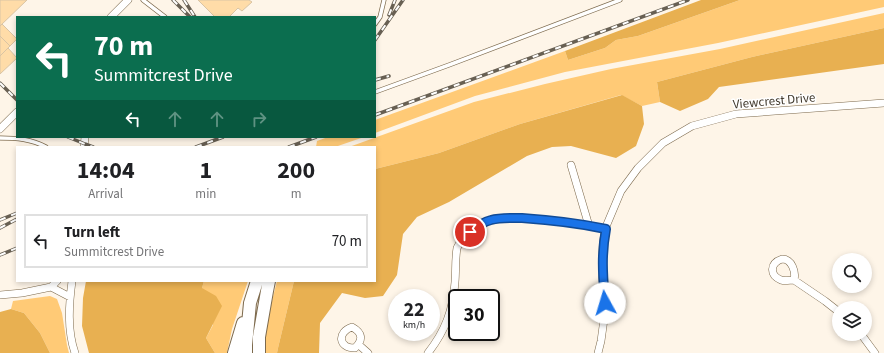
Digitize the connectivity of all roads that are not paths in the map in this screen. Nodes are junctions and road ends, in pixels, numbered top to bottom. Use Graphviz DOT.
graph roads {
  1 [pos="128,0"];
  2 [pos="143,0"];
  3 [pos="384,0"];
  4 [pos="620,0"];
  5 [pos="112,16"];
  6 [pos="164,16"];
  7 [pos="376,22"];
  8 [pos="376,92"];
  9 [pos="884,103"];
  10 [pos="16,113"];
  11 [pos="0,129"];
  12 [pos="0,138"];
  13 [pos="44,146"];
  14 [pos="571,166"];
  15 [pos="589,226"];
  16 [pos="606,229"];
  17 [pos="794,280"];
  18 [pos="56,282"];
  19 [pos="72,282"];
  20 [pos="257,282"];
  21 [pos="269,282"];
  22 [pos="51,287"];
  23 [pos="0,295"];
  24 [pos="70,296"];
  25 [pos="250,303"];
  26 [pos="832,306"];
  27 [pos="866,341"];
  28 [pos="359,345"];
  29 [pos="75,353"];
  30 [pos="234,353"];
  31 [pos="246,353"];
  32 [pos="259,353"];
  33 [pos="368,353"];
  34 [pos="428,353"];
  35 [pos="598,353"];
  36 [pos="875,353"];
  1 -- 5 [label="street"];
  2 -- 6 [label="lane"];
  3 -- 7 [label="lane"];
  4 -- 8 [label="lane"];
  9 -- 16 [label="street, Viewcrest Drive"];
  10 -- 11 [label="street"];
  12 -- 13 [label="lane"];
  14 -- 15 [label="street"];
  15 -- 16 [label="street"];
  15 -- 34 [label="street"];
  16 -- 35 [label="street, Viewcrest Drive"];
  17 -- 26 [label="street"];
  18 -- 22 [label="street"];
  19 -- 24 [label="street"];
  20 -- 25 [label="highway"];
  21 -- 32 [label="highway"];
  22 -- 23 [label="street"];
  22 -- 24 [label="street"];
  24 -- 29 [label="street"];
  25 -- 30 [label="highway"];
  25 -- 31 [label="highway"];
  27 -- 36 [label="street"];
  28 -- 33 [label="street"];
}
